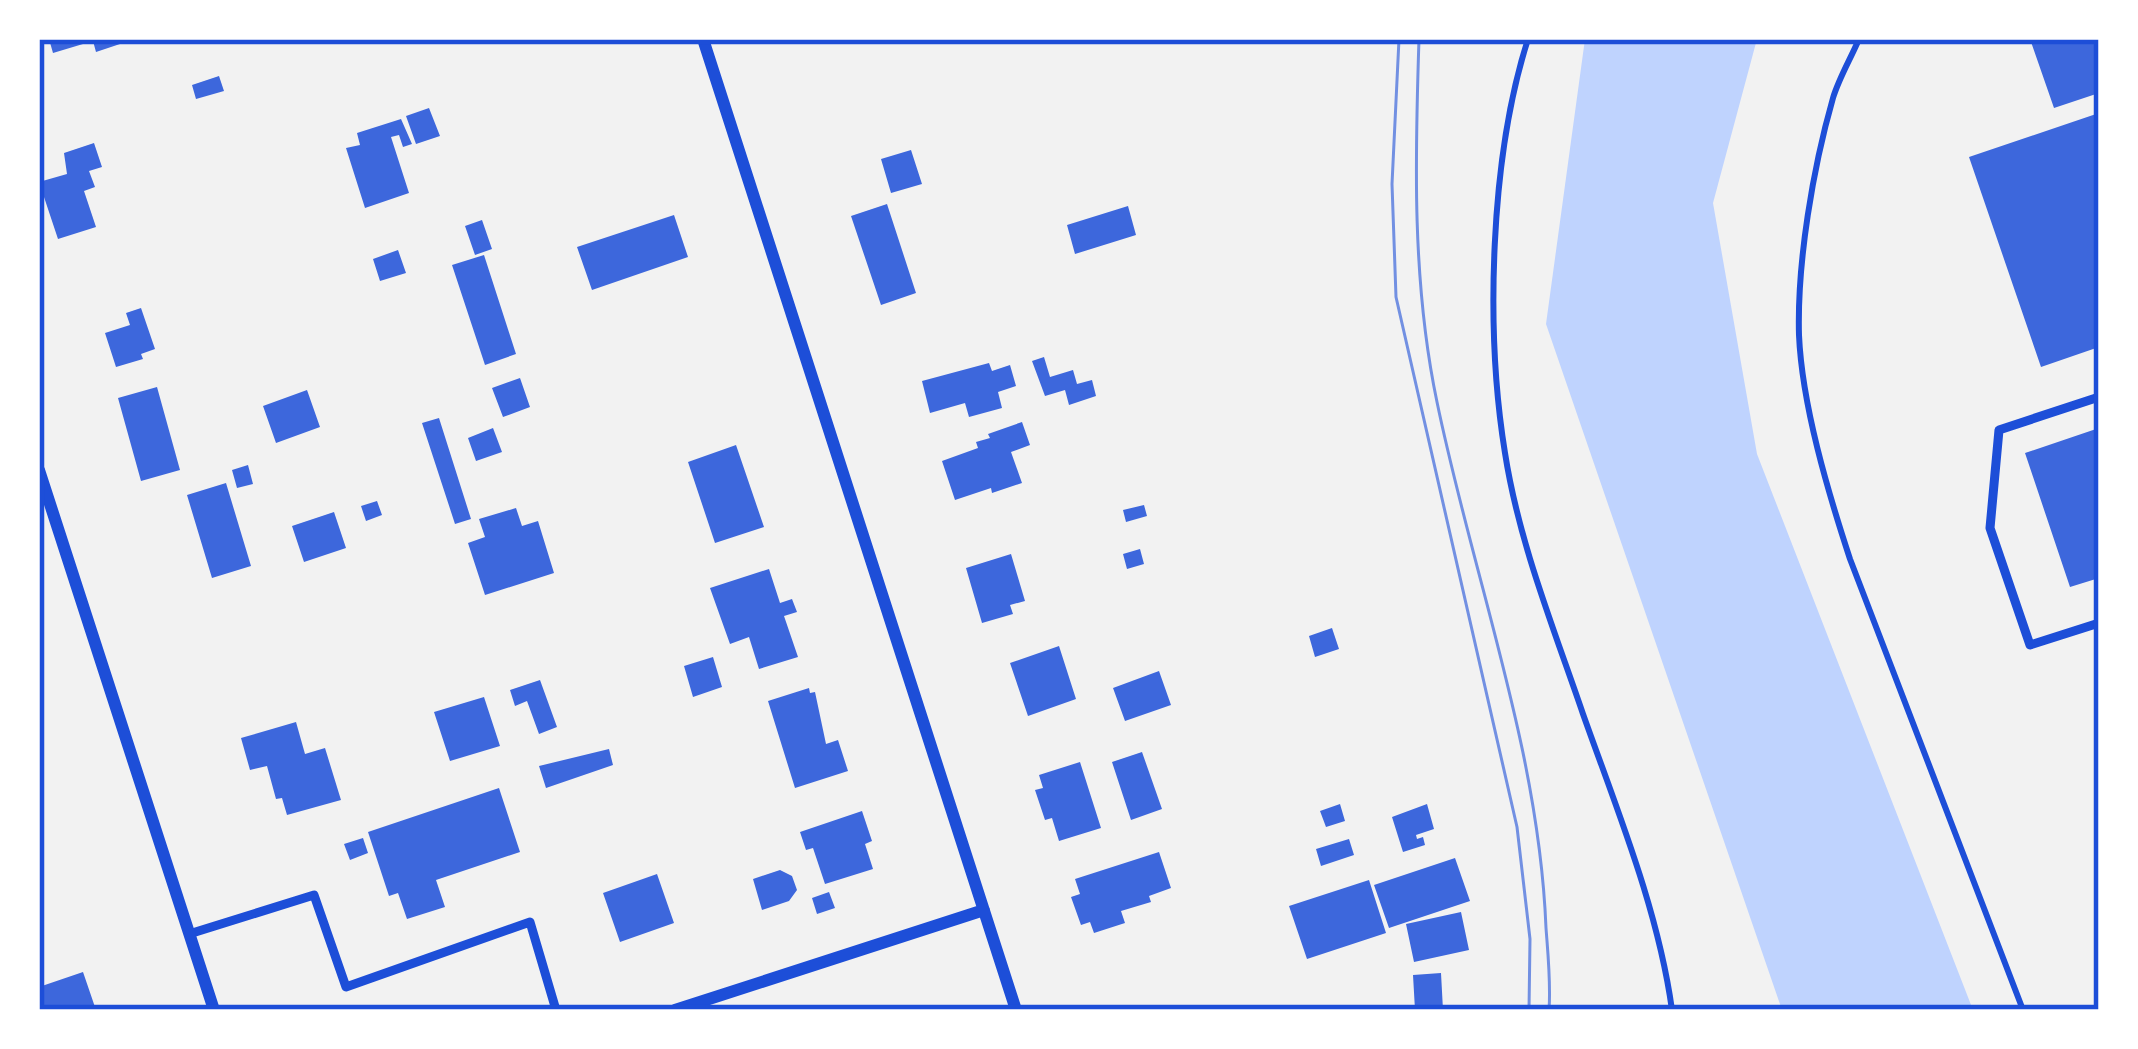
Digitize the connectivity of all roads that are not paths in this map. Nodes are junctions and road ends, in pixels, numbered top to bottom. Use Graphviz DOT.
graph roads {
  1 [pos="704,39"];
  2 [pos="2099,397"];
  3 [pos="39,470"];
  4 [pos="2099,623"];
  5 [pos="984,910"];
  6 [pos="189,934"];
  7 [pos="214,1010"];
  8 [pos="556,1010"];
  9 [pos="675,1010"];
  10 [pos="1016,1010"];
  1 -- 5 [label="street"];
  2 -- 4 [label="lane"];
  3 -- 6 [label="street"];
  5 -- 9 [label="street"];
  5 -- 10 [label="street"];
  6 -- 7 [label="street"];
  6 -- 8 [label="lane"];
}
